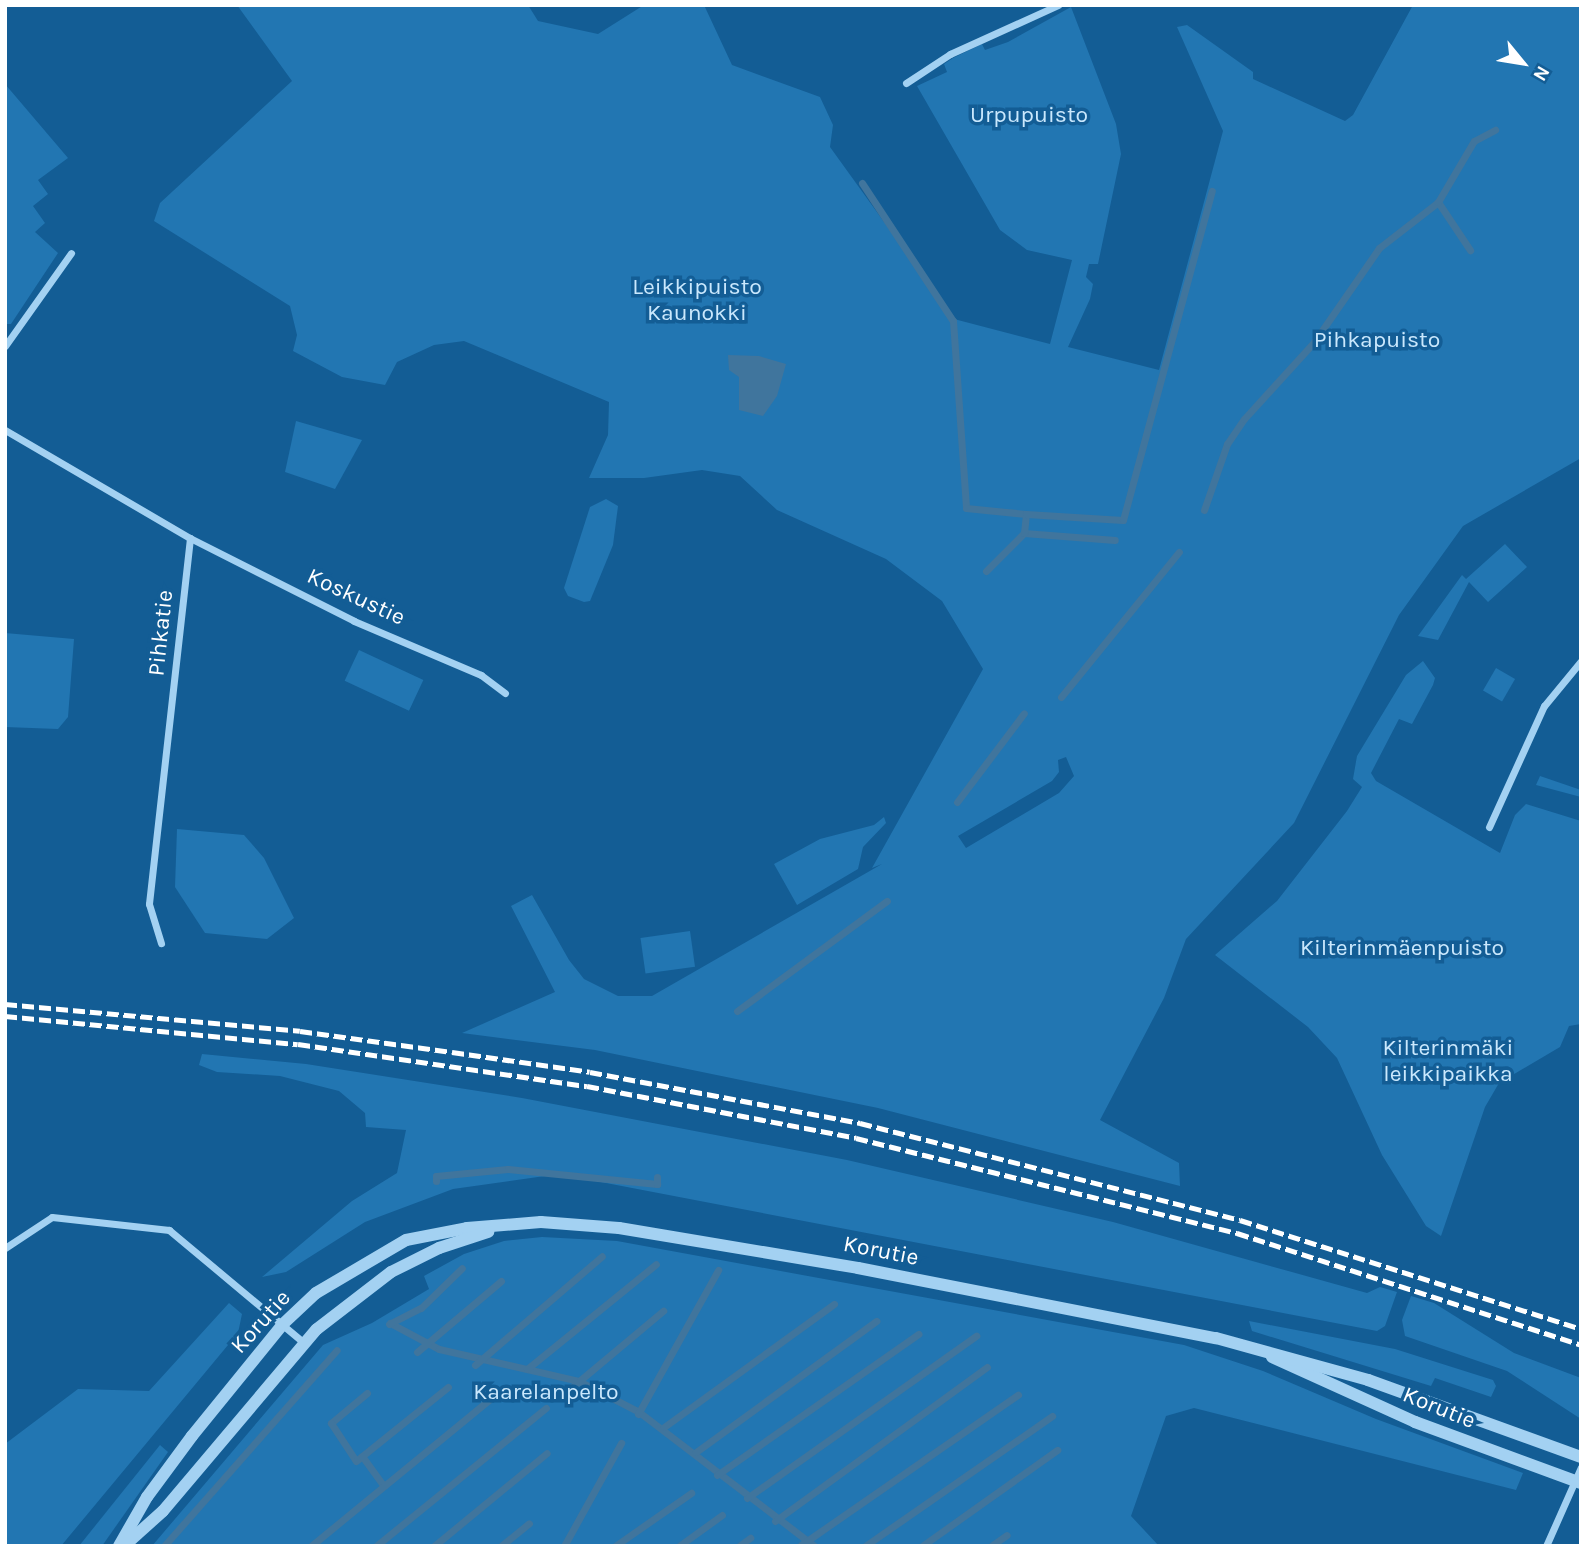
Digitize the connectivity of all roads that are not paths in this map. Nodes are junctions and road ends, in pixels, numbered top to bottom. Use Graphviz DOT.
graph roads {
  1 [pos="1058,5"];
  2 [pos="906,83"];
  3 [pos="71,253"];
  4 [pos="5,346"];
  5 [pos="5,430"];
  6 [pos="190,538"];
  7 [pos="1581,661"];
  8 [pos="505,693"];
  9 [pos="1489,827"];
  10 [pos="162,943"];
  11 [pos="505,1226"];
  12 [pos="5,1248"];
  13 [pos="283,1324"];
  14 [pos="303,1342"];
  15 [pos="1247,1345"];
  16 [pos="1581,1457"];
  17 [pos="1581,1467"];
  18 [pos="1578,1482"];
  19 [pos="121,1546"];
  20 [pos="1546,1546"];
  1 -- 2 [label="street"];
  3 -- 4 [label="street"];
  5 -- 6 [label="street"];
  6 -- 8 [label="street, Koskustie"];
  6 -- 10 [label="street, Pihkatie"];
  7 -- 9 [label="street"];
  11 -- 13 [label="street, Korutie"];
  11 -- 14 [label="street, Korutie"];
  11 -- 15 [label="street, Korutie"];
  12 -- 13 [label="street"];
  13 -- 14 [label="street"];
  13 -- 19 [label="street, Korutie"];
  14 -- 19 [label="street, Korutie"];
  15 -- 16 [label="street, Korutie"];
  15 -- 18 [label="street, Korutie"];
  17 -- 18 [label="street"];
  18 -- 20 [label="street"];
}
